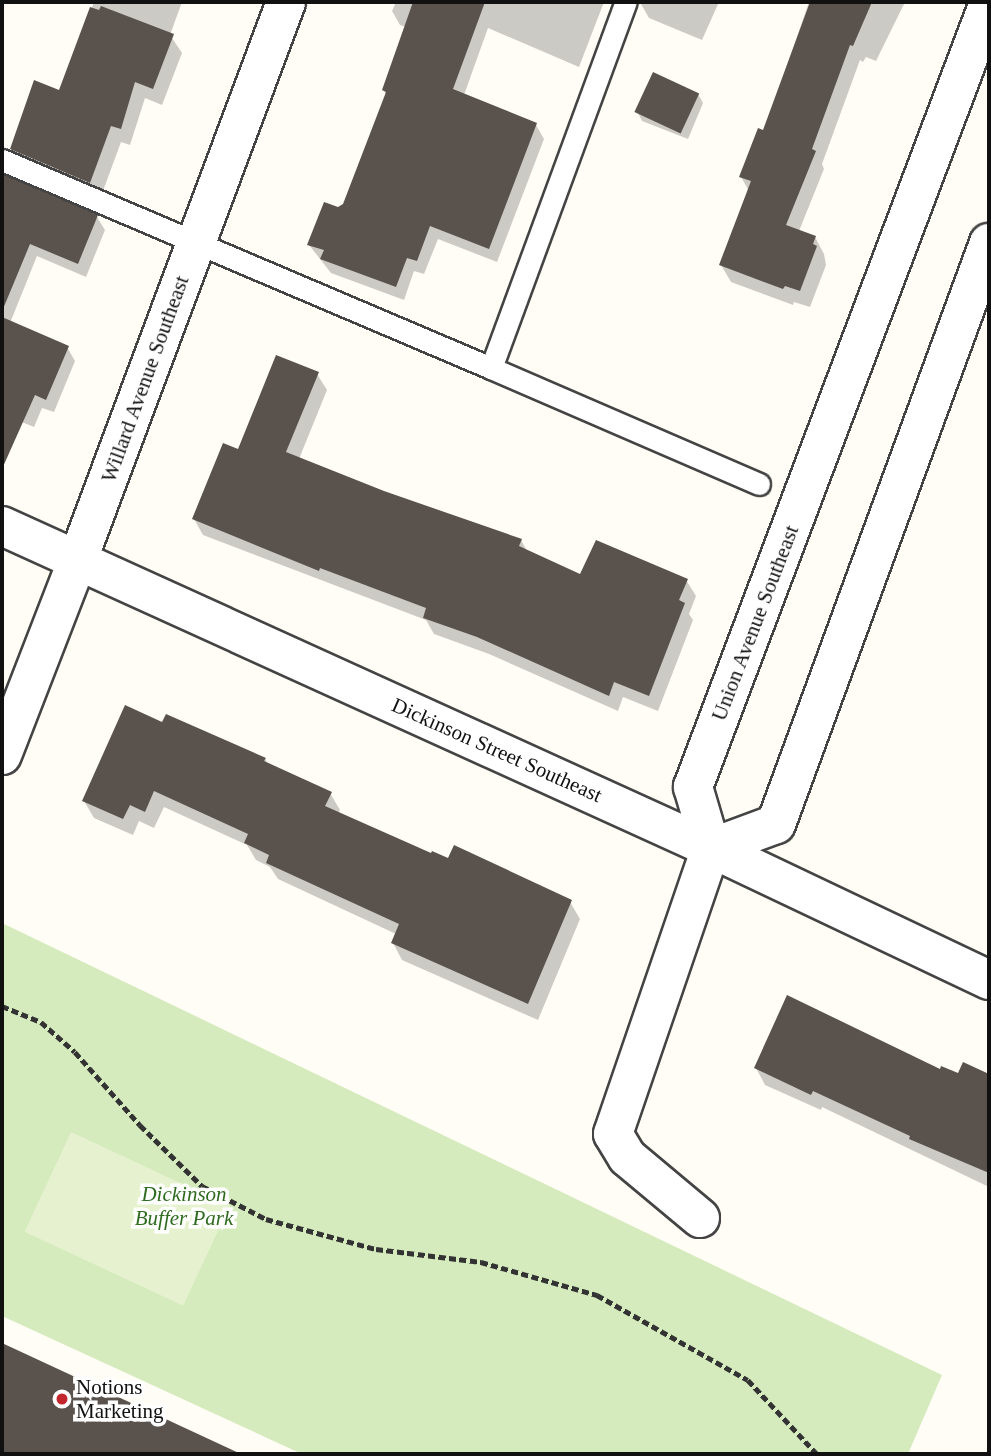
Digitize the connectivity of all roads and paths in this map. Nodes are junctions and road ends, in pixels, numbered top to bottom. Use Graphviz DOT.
graph roads {
  1 [pos="286,2"];
  2 [pos="626,2"];
  3 [pos="989,3"];
  4 [pos="2,160"];
  5 [pos="197,241"];
  6 [pos="989,243"];
  7 [pos="491,368"];
  8 [pos="759,484"];
  9 [pos="2,526"];
  10 [pos="78,559"];
  11 [pos="2,755"];
  12 [pos="711,848"];
  13 [pos="989,981"];
  14 [pos="2,1006"];
  15 [pos="700,1218"];
  16 [pos="817,1454"];
  1 -- 5 [label="street, Willard Avenue Southeast"];
  2 -- 7 [label="lane"];
  3 -- 12 [label="street, Union Avenue Southeast"];
  4 -- 5 [label="lane"];
  5 -- 7 [label="lane"];
  5 -- 10 [label="street, Willard Avenue Southeast"];
  6 -- 12 [label="street"];
  7 -- 8 [label="lane"];
  9 -- 10 [label="street, Dickinson Street Southeast"];
  10 -- 11 [label="street, Willard Avenue Southeast"];
  10 -- 12 [label="street, Dickinson Street Southeast"];
  12 -- 13 [label="street, Dickinson Street Southeast"];
  12 -- 15 [label="street"];
  14 -- 16 [label="path"];
}
